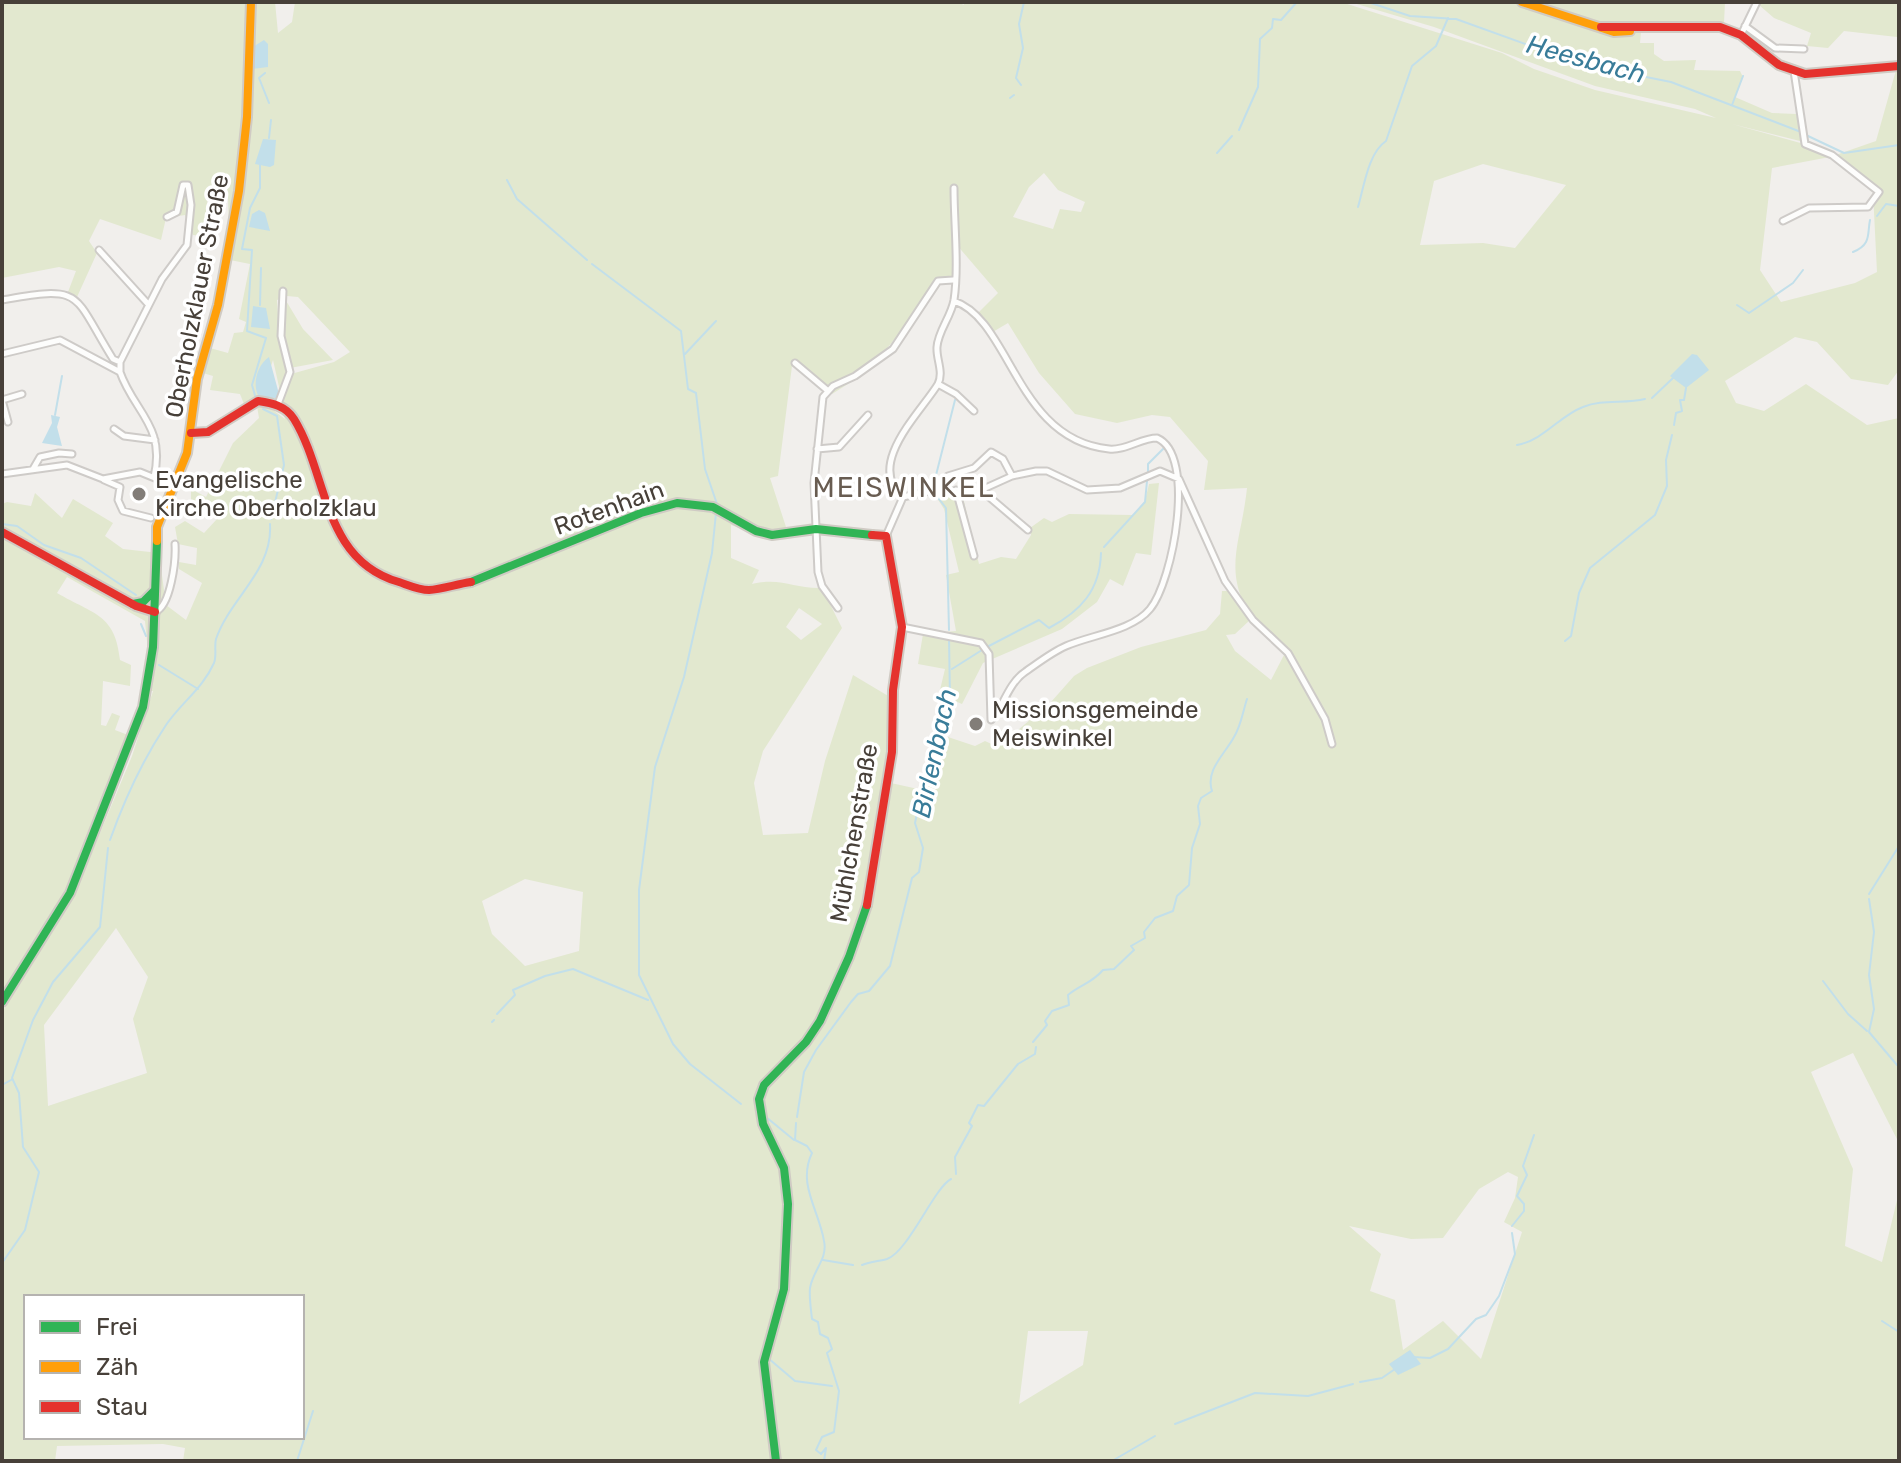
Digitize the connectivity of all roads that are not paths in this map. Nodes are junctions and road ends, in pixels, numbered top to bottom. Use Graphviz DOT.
graph roads {
  1 [pos="251,2"];
  2 [pos="1522,2"];
  3 [pos="1757,2"];
  4 [pos="1743,30"];
  5 [pos="1804,49"];
  6 [pos="1899,66"];
  7 [pos="1794,71"];
  8 [pos="954,188"];
  9 [pos="167,217"];
  10 [pos="1783,221"];
  11 [pos="99,250"];
  12 [pos="953,280"];
  13 [pos="283,291"];
  14 [pos="2,300"];
  15 [pos="954,301"];
  16 [pos="148,304"];
  17 [pos="2,354"];
  18 [pos="120,362"];
  19 [pos="795,363"];
  20 [pos="120,372"];
  21 [pos="938,384"];
  22 [pos="827,390"];
  23 [pos="22,394"];
  24 [pos="2,400"];
  25 [pos="278,404"];
  26 [pos="974,411"];
  27 [pos="868,415"];
  28 [pos="8,422"];
  29 [pos="114,429"];
  30 [pos="191,433"];
  31 [pos="155,440"];
  32 [pos="817,449"];
  33 [pos="72,454"];
  34 [pos="33,469"];
  35 [pos="2,474"];
  36 [pos="1012,476"];
  37 [pos="154,477"];
  38 [pos="103,479"];
  39 [pos="1179,479"];
  40 [pos="172,485"];
  41 [pos="947,490"];
  42 [pos="956,490"];
  43 [pos="981,490"];
  44 [pos="903,497"];
  45 [pos="151,518"];
  46 [pos="816,529"];
  47 [pos="1028,530"];
  48 [pos="2,532"];
  49 [pos="886,536"];
  50 [pos="175,544"];
  51 [pos="974,556"];
  52 [pos="154,591"];
  53 [pos="132,604"];
  54 [pos="838,608"];
  55 [pos="155,612"];
  56 [pos="902,627"];
  57 [pos="1332,744"];
  58 [pos="2,1002"];
  59 [pos="776,1461"];
  1 -- 30 [label="street, Oberholzklauer Straße"];
  2 -- 4 [label="street"];
  3 -- 4 [label="street"];
  4 -- 5 [label="street"];
  4 -- 7 [label="street"];
  6 -- 7 [label="street"];
  7 -- 10 [label="street"];
  8 -- 12 [label="street"];
  9 -- 16 [label="street"];
  11 -- 16 [label="street"];
  12 -- 15 [label="street"];
  12 -- 22 [label="street"];
  13 -- 25 [label="street"];
  14 -- 18 [label="street"];
  15 -- 21 [label="street"];
  15 -- 39 [label="street"];
  16 -- 18 [label="street"];
  17 -- 20 [label="street"];
  18 -- 20 [label="street"];
  19 -- 22 [label="street"];
  20 -- 31 [label="street"];
  21 -- 26 [label="street"];
  21 -- 44 [label="street"];
  22 -- 32 [label="street"];
  23 -- 24 [label="street"];
  24 -- 28 [label="street"];
  25 -- 30 [label="street"];
  25 -- 46 [label="street, Rotenhain"];
  27 -- 32 [label="street"];
  29 -- 31 [label="street"];
  30 -- 40 [label="street, Oberholzklauer Straße"];
  31 -- 37 [label="street"];
  32 -- 46 [label="street"];
  33 -- 34 [label="street"];
  34 -- 35 [label="street"];
  34 -- 38 [label="street"];
  36 -- 39 [label="street"];
  36 -- 41 [label="street"];
  36 -- 43 [label="street"];
  37 -- 38 [label="street"];
  37 -- 40 [label="street"];
  38 -- 45 [label="street"];
  39 -- 56 [label="street"];
  39 -- 57 [label="street"];
  40 -- 52 [label="street, Oberholzklauer Straße"];
  41 -- 42 [label="street"];
  41 -- 44 [label="street"];
  42 -- 43 [label="street"];
  42 -- 51 [label="street"];
  43 -- 47 [label="street"];
  44 -- 49 [label="street"];
  46 -- 49 [label="street, Rotenhain"];
  46 -- 54 [label="street"];
  48 -- 53 [label="street"];
  49 -- 56 [label="street, Mühlchenstraße"];
  50 -- 55 [label="street"];
  52 -- 53 [label="street"];
  52 -- 55 [label="street, Oberholzklauer Straße"];
  53 -- 55 [label="street"];
  55 -- 58 [label="street, Oberholzklauer Straße"];
  56 -- 59 [label="street, Mühlchenstraße"];
}
